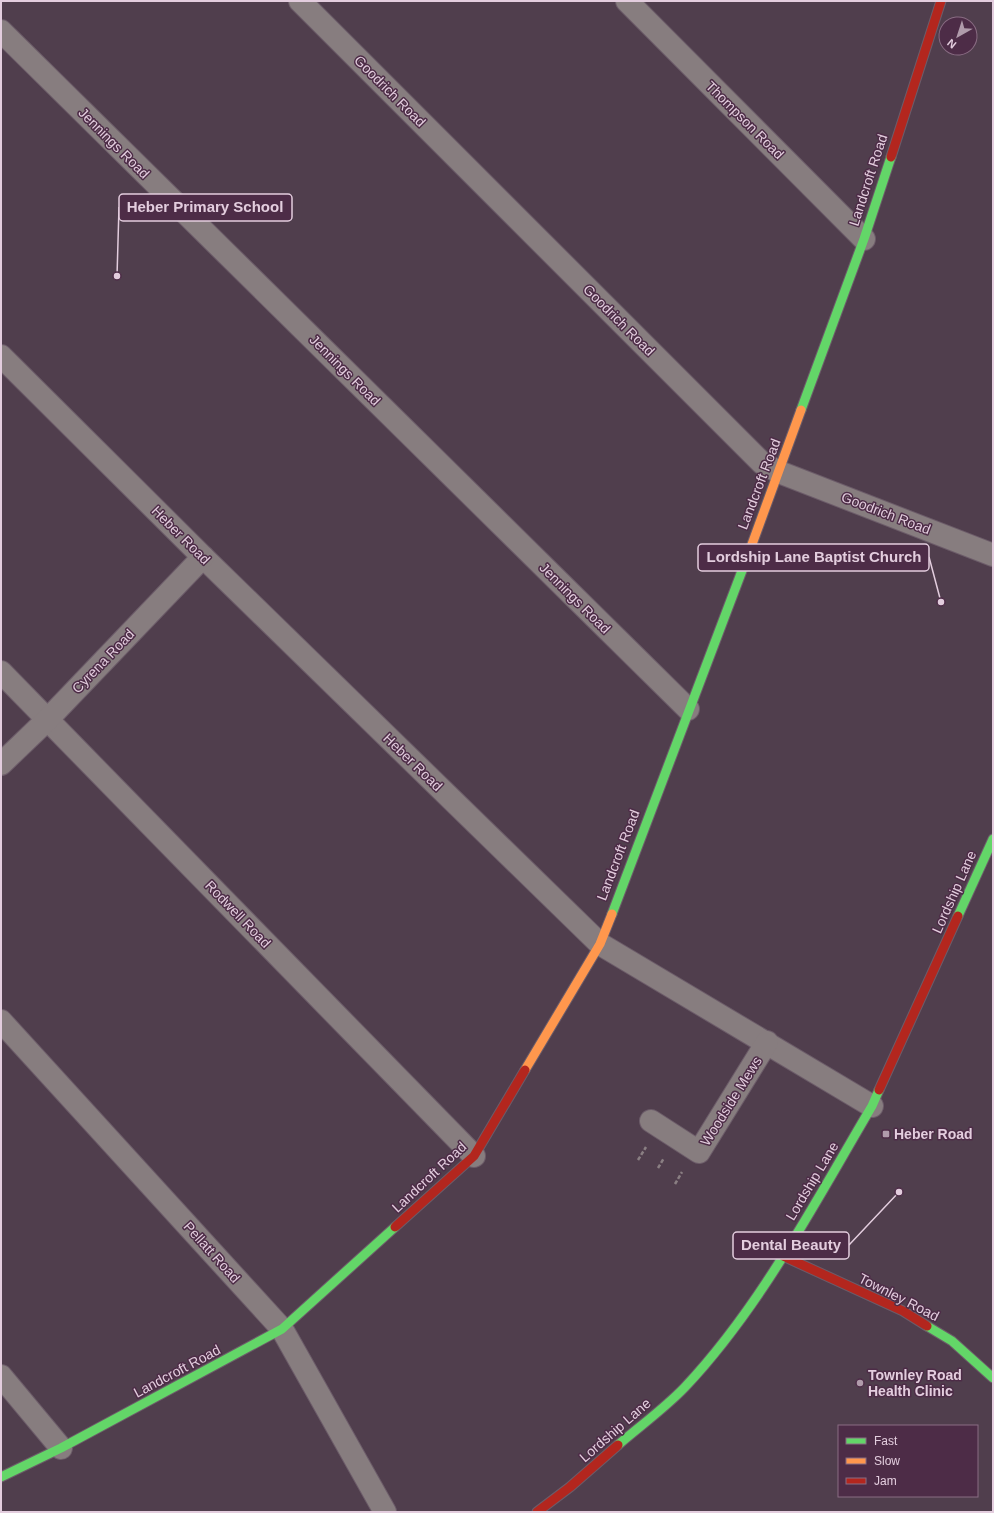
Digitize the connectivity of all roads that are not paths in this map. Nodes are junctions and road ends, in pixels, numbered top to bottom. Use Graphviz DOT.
graph roads {
  1 [pos="300,1"];
  2 [pos="627,1"];
  3 [pos="941,1"];
  4 [pos="1,31"];
  5 [pos="864,239"];
  6 [pos="1,356"];
  7 [pos="779,472"];
  8 [pos="993,555"];
  9 [pos="203,557"];
  10 [pos="1,672"];
  11 [pos="688,709"];
  12 [pos="48,718"];
  13 [pos="1,764"];
  14 [pos="993,838"];
  15 [pos="600,944"];
  16 [pos="1,1021"];
  17 [pos="767,1042"];
  18 [pos="872,1106"];
  19 [pos="651,1121"];
  20 [pos="474,1156"];
  21 [pos="783,1256"];
  22 [pos="282,1329"];
  23 [pos="1,1376"];
  24 [pos="993,1378"];
  25 [pos="61,1448"];
  26 [pos="1,1477"];
  27 [pos="385,1512"];
  28 [pos="537,1512"];
  1 -- 7 [label="street, Goodrich Road"];
  2 -- 5 [label="street, Thompson Road"];
  3 -- 5 [label="street, Landcroft Road"];
  4 -- 11 [label="street, Jennings Road"];
  5 -- 7 [label="street, Landcroft Road"];
  6 -- 9 [label="street, Heber Road"];
  7 -- 8 [label="street, Goodrich Road"];
  7 -- 11 [label="street, Landcroft Road"];
  9 -- 12 [label="street, Cyrena Road"];
  9 -- 15 [label="street, Heber Road"];
  10 -- 12 [label="street, Rodwell Road"];
  11 -- 15 [label="street, Landcroft Road"];
  12 -- 13 [label="street, Cyrena Road"];
  12 -- 20 [label="street, Rodwell Road"];
  14 -- 18 [label="street, Lordship Lane"];
  15 -- 17 [label="street, Heber Road"];
  15 -- 20 [label="street, Landcroft Road"];
  16 -- 22 [label="street, Pellatt Road"];
  17 -- 18 [label="street, Heber Road"];
  17 -- 19 [label="street, Woodside Mews"];
  18 -- 21 [label="street, Lordship Lane"];
  20 -- 22 [label="street, Landcroft Road"];
  21 -- 24 [label="street, Townley Road"];
  21 -- 28 [label="street, Lordship Lane"];
  22 -- 25 [label="street, Landcroft Road"];
  22 -- 27 [label="street, Pellatt Road"];
  23 -- 25 [label="street"];
  25 -- 26 [label="street, Landcroft Road"];
}
